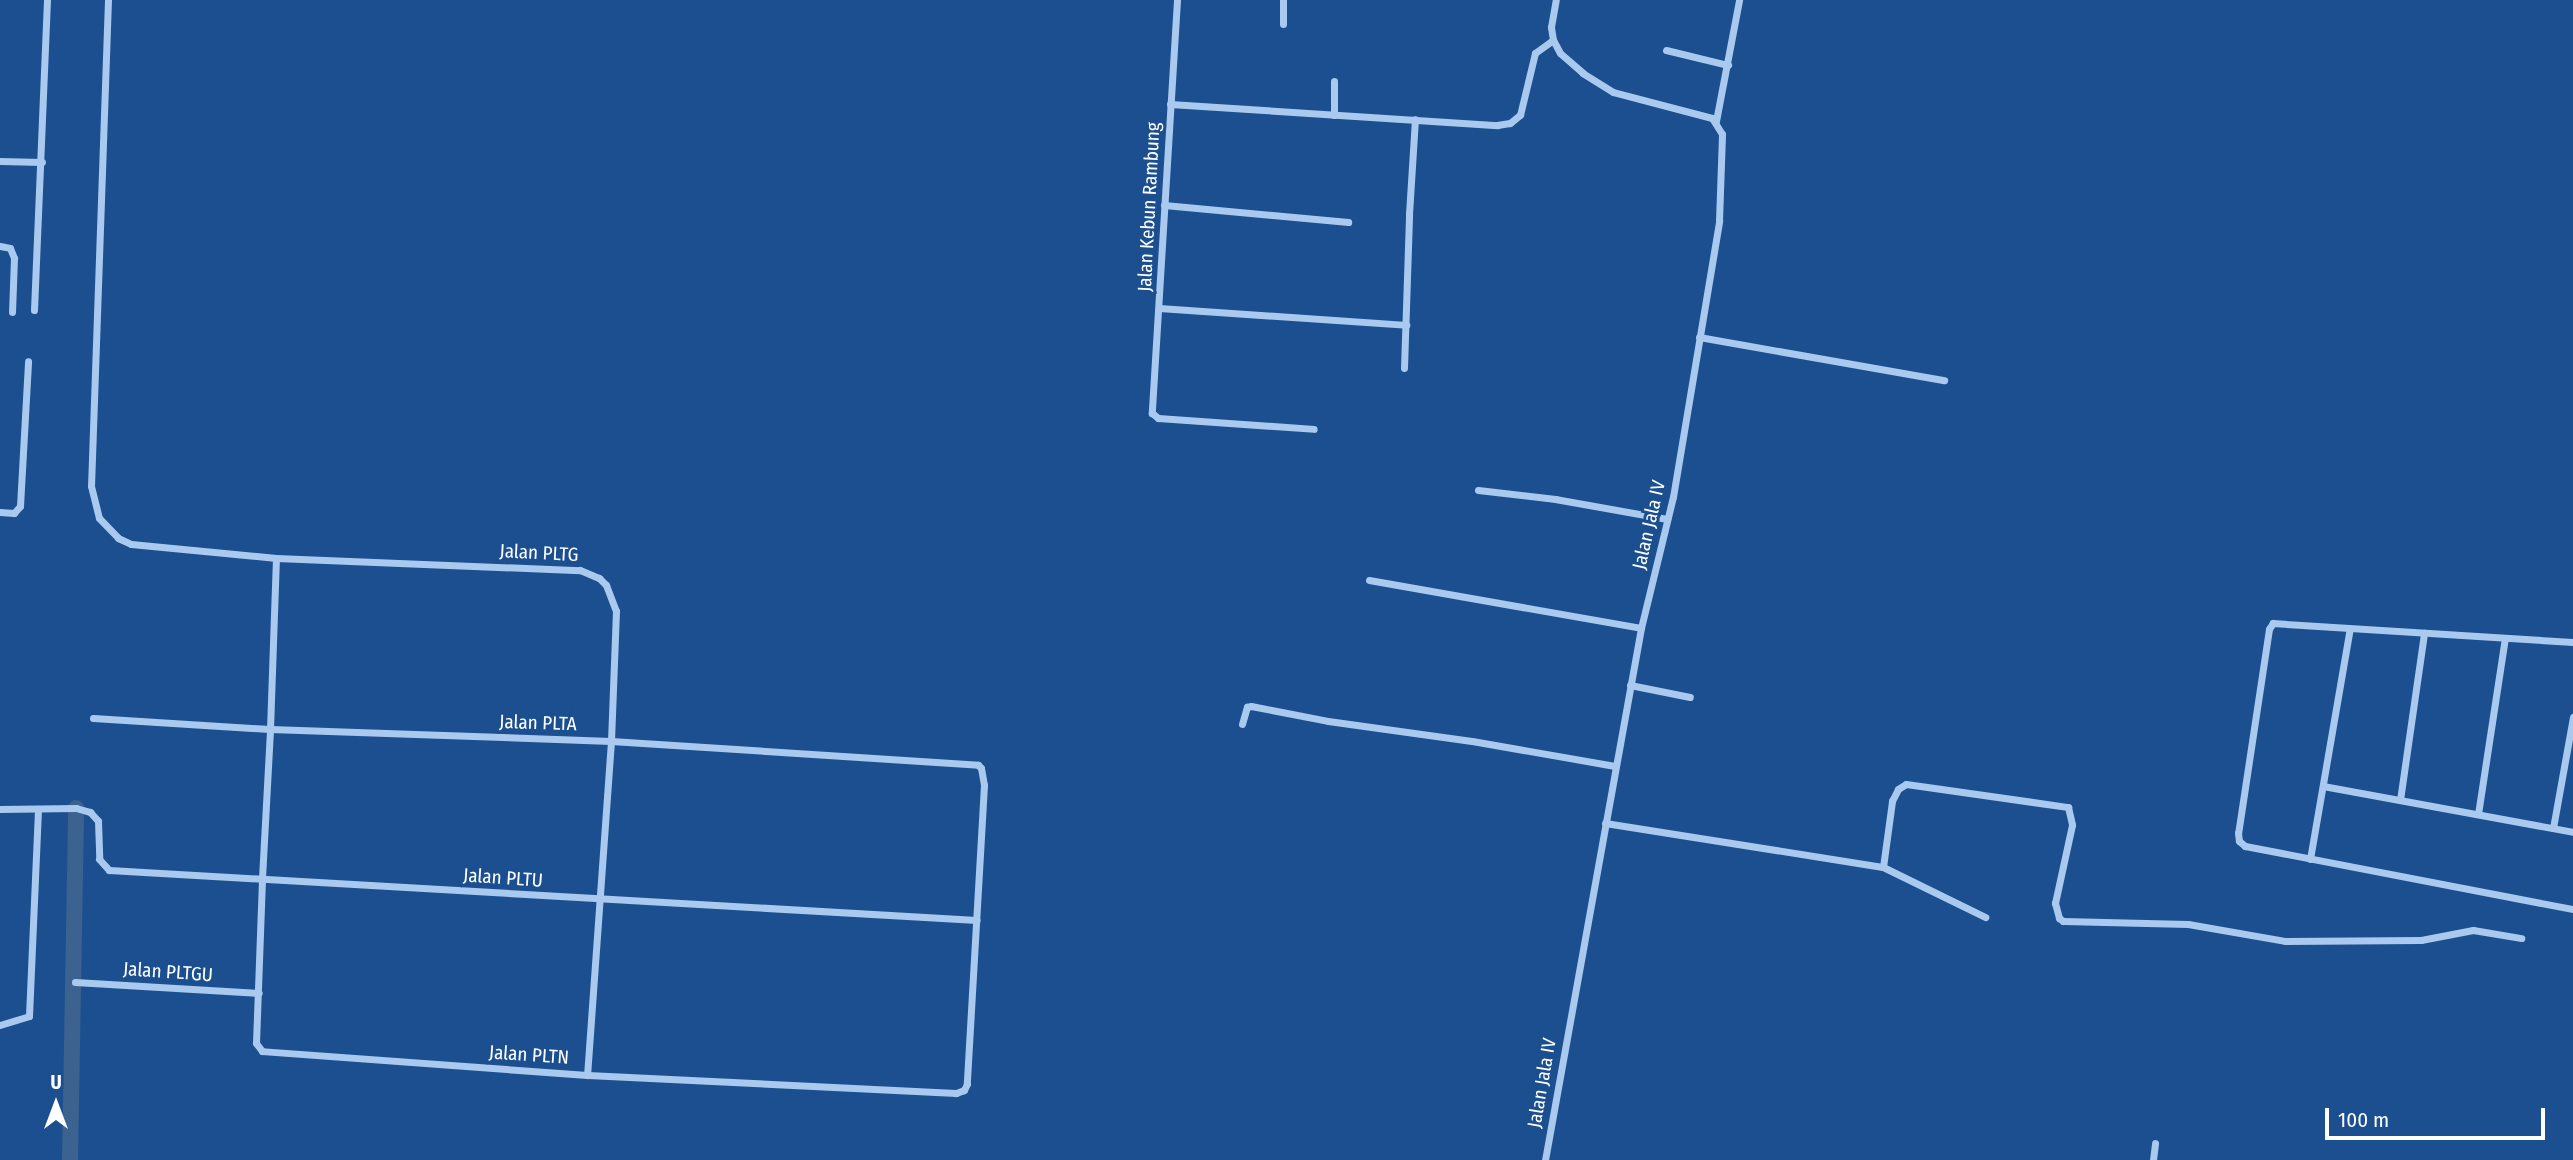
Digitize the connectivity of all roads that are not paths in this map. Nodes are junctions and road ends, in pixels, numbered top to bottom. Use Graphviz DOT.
graph roads {
  1 [pos="47,0"];
  2 [pos="108,0"];
  3 [pos="1177,0"];
  4 [pos="1283,0"];
  5 [pos="1556,0"];
  6 [pos="1740,0"];
  7 [pos="1283,24"];
  8 [pos="1553,40"];
  9 [pos="1666,50"];
  10 [pos="1728,65"];
  11 [pos="1334,81"];
  12 [pos="1170,104"];
  13 [pos="1334,115"];
  14 [pos="1415,119"];
  15 [pos="1716,121"];
  16 [pos="0,161"];
  17 [pos="42,162"];
  18 [pos="1164,205"];
  19 [pos="1348,222"];
  20 [pos="0,246"];
  21 [pos="1159,308"];
  22 [pos="34,310"];
  23 [pos="12,312"];
  24 [pos="1406,325"];
  25 [pos="1699,337"];
  26 [pos="28,360"];
  27 [pos="1405,368"];
  28 [pos="1944,380"];
  29 [pos="1314,429"];
  30 [pos="1478,490"];
  31 [pos="0,512"];
  32 [pos="1667,519"];
  33 [pos="276,558"];
  34 [pos="1368,580"];
  35 [pos="1641,628"];
  36 [pos="2350,628"];
  37 [pos="2424,632"];
  38 [pos="2505,638"];
  39 [pos="2573,642"];
  40 [pos="1630,685"];
  41 [pos="1690,697"];
  42 [pos="2573,717"];
  43 [pos="93,718"];
  44 [pos="1242,724"];
  45 [pos="270,729"];
  46 [pos="611,741"];
  47 [pos="1615,766"];
  48 [pos="981,768"];
  49 [pos="2322,786"];
  50 [pos="2400,800"];
  51 [pos="0,809"];
  52 [pos="38,810"];
  53 [pos="2478,814"];
  54 [pos="1605,823"];
  55 [pos="2553,828"];
  56 [pos="2573,832"];
  57 [pos="2310,859"];
  58 [pos="1883,867"];
  59 [pos="262,878"];
  60 [pos="598,899"];
  61 [pos="2573,909"];
  62 [pos="1985,917"];
  63 [pos="977,920"];
  64 [pos="2521,937"];
  65 [pos="75,982"];
  66 [pos="259,993"];
  67 [pos="0,1025"];
  68 [pos="587,1075"];
  69 [pos="2155,1143"];
  70 [pos="1545,1160"];
  71 [pos="2153,1160"];
  1 -- 17 [label="street"];
  2 -- 33 [label="street, Jalan PLTG"];
  3 -- 12 [label="street, Jalan Kebun Rambung"];
  4 -- 7 [label="street"];
  5 -- 8 [label="street"];
  6 -- 10 [label="street"];
  8 -- 14 [label="street"];
  8 -- 15 [label="street"];
  9 -- 10 [label="street"];
  10 -- 15 [label="street"];
  11 -- 13 [label="street"];
  12 -- 13 [label="street"];
  12 -- 18 [label="street, Jalan Kebun Rambung"];
  13 -- 14 [label="street"];
  14 -- 24 [label="street"];
  15 -- 25 [label="street, Jalan Jala IV"];
  16 -- 17 [label="street"];
  17 -- 22 [label="street"];
  18 -- 19 [label="street"];
  18 -- 21 [label="street, Jalan Kebun Rambung"];
  20 -- 23 [label="street"];
  21 -- 24 [label="street"];
  21 -- 29 [label="street, Jalan Kebun Rambung"];
  24 -- 27 [label="street"];
  25 -- 28 [label="street"];
  25 -- 32 [label="street, Jalan Jala IV"];
  26 -- 31 [label="street"];
  30 -- 32 [label="street"];
  32 -- 35 [label="street, Jalan Jala IV"];
  33 -- 45 [label="street, Jalan PLTN"];
  33 -- 46 [label="street, Jalan PLTG"];
  34 -- 35 [label="street"];
  35 -- 40 [label="street, Jalan Jala IV"];
  36 -- 37 [label="street"];
  36 -- 49 [label="street"];
  36 -- 57 [label="street"];
  37 -- 38 [label="street"];
  37 -- 50 [label="street"];
  38 -- 39 [label="street"];
  38 -- 53 [label="street"];
  40 -- 41 [label="street"];
  40 -- 47 [label="street, Jalan Jala IV"];
  42 -- 55 [label="street"];
  43 -- 45 [label="street, Jalan PLTA"];
  44 -- 47 [label="street"];
  45 -- 46 [label="street, Jalan PLTA"];
  45 -- 59 [label="street, Jalan PLTN"];
  46 -- 48 [label="street, Jalan PLTA"];
  46 -- 60 [label="street, Jalan PLTG"];
  47 -- 54 [label="street, Jalan Jala IV"];
  48 -- 63 [label="street, Jalan PLTN"];
  49 -- 50 [label="street"];
  49 -- 57 [label="street"];
  50 -- 53 [label="street"];
  51 -- 52 [label="street"];
  52 -- 59 [label="street, Jalan PLTU"];
  52 -- 67 [label="street"];
  53 -- 55 [label="street"];
  54 -- 58 [label="street"];
  54 -- 70 [label="street, Jalan Jala IV"];
  55 -- 56 [label="street"];
  57 -- 61 [label="street"];
  58 -- 62 [label="street"];
  58 -- 64 [label="street"];
  59 -- 60 [label="street, Jalan PLTU"];
  59 -- 66 [label="street, Jalan PLTN"];
  60 -- 63 [label="street, Jalan PLTU"];
  60 -- 68 [label="street, Jalan PLTG"];
  63 -- 68 [label="street, Jalan PLTN"];
  65 -- 66 [label="street, Jalan PLTGU"];
  66 -- 68 [label="street, Jalan PLTN"];
  69 -- 71 [label="street"];
}
